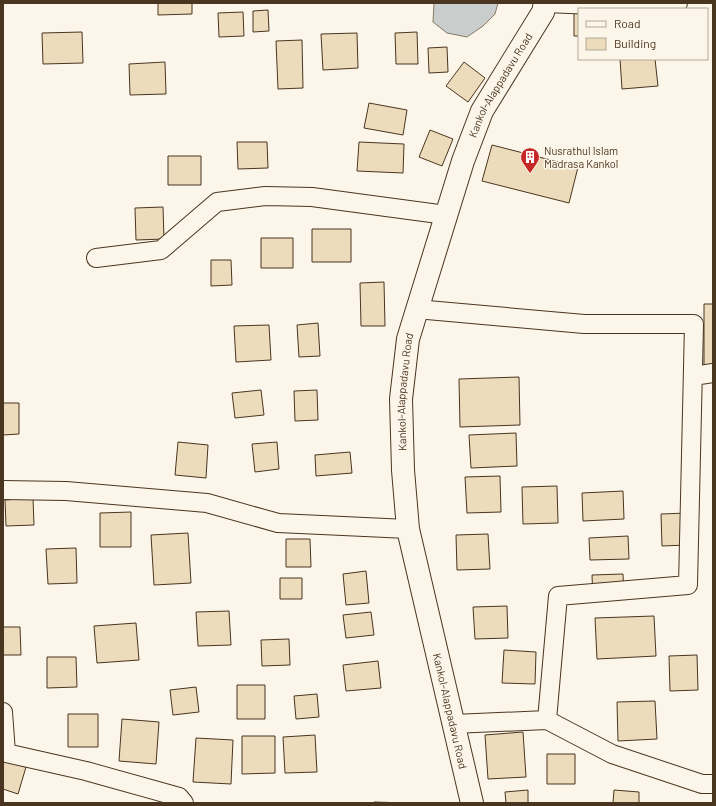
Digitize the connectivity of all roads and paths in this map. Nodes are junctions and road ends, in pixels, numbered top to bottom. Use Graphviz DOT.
graph roads {
  1 [pos="545,3"];
  2 [pos="678,3"];
  3 [pos="446,215"];
  4 [pos="96,258"];
  5 [pos="416,309"];
  6 [pos="713,373"];
  7 [pos="693,376"];
  8 [pos="3,490"];
  9 [pos="408,529"];
  10 [pos="3,712"];
  11 [pos="547,720"];
  12 [pos="453,724"];
  13 [pos="713,784"];
  14 [pos="184,803"];
  15 [pos="472,803"];
  1 -- 2 [label="street"];
  1 -- 3 [label="main road, Kankol-Alappadavu Road"];
  3 -- 4 [label="street"];
  3 -- 5 [label="main road, Kankol-Alappadavu Road"];
  5 -- 7 [label="street"];
  5 -- 9 [label="main road, Kankol-Alappadavu Road"];
  6 -- 7 [label="street"];
  7 -- 11 [label="street"];
  8 -- 9 [label="street"];
  9 -- 12 [label="main road, Kankol-Alappadavu Road"];
  10 -- 14 [label="street"];
  11 -- 12 [label="street"];
  11 -- 13 [label="street"];
  12 -- 15 [label="main road, Kankol-Alappadavu Road"];
}
